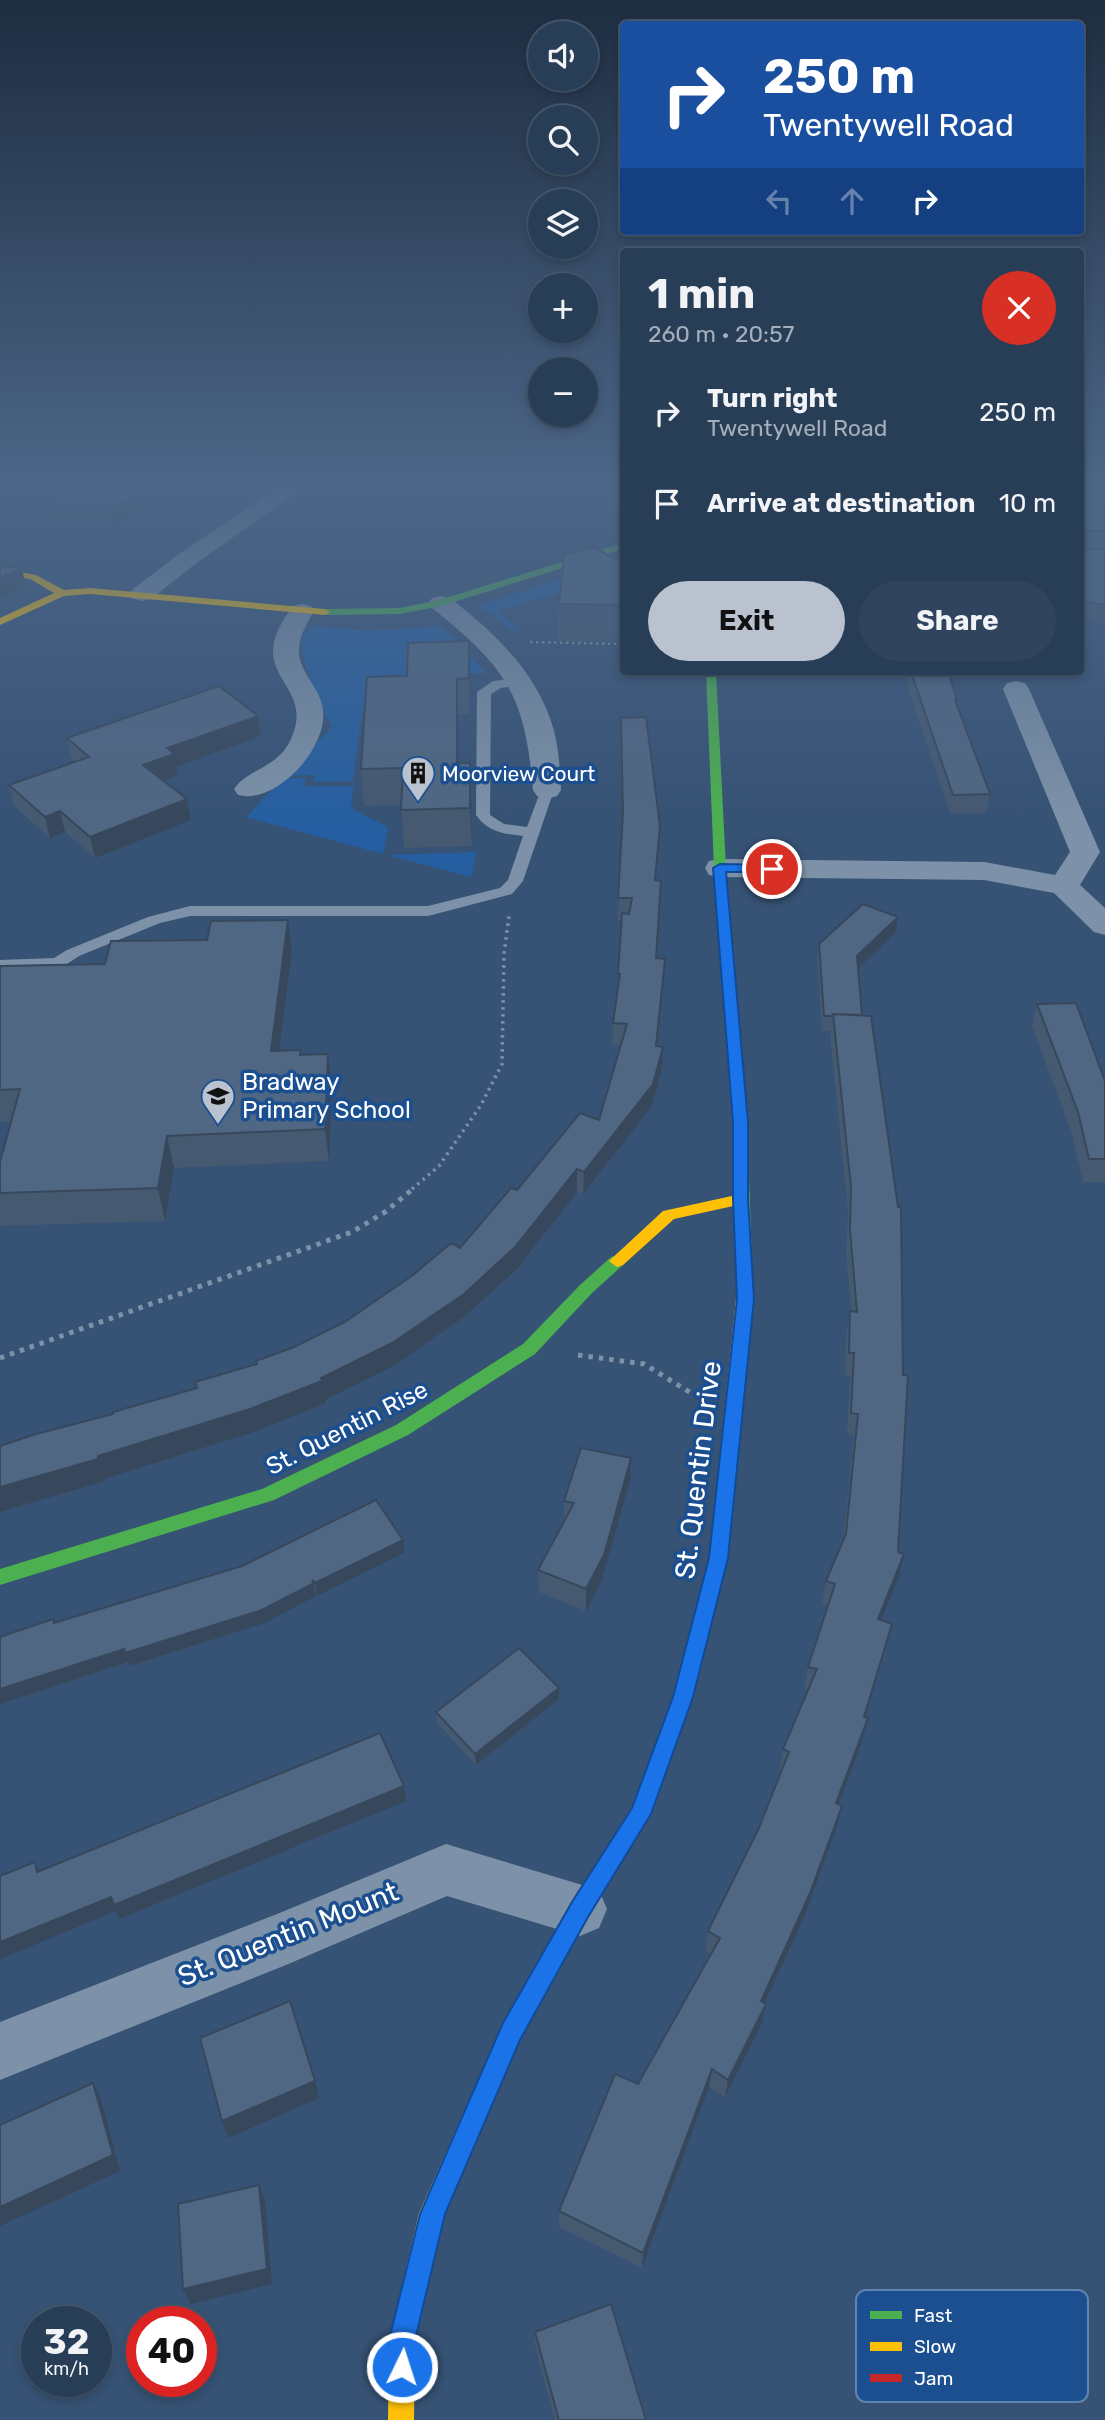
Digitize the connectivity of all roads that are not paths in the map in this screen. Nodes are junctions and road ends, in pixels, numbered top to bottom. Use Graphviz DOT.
graph roads {
  1 [pos="89,592"];
  2 [pos="122,592"];
  3 [pos="145,592"];
  4 [pos="476,592"];
  5 [pos="62,593"];
  6 [pos="142,594"];
  7 [pos="441,603"];
  8 [pos="302,611"];
  9 [pos="0,622"];
  10 [pos="711,675"];
  11 [pos="519,682"];
  12 [pos="1016,689"];
  13 [pos="248,789"];
  14 [pos="547,790"];
  15 [pos="533,832"];
  16 [pos="720,868"];
  17 [pos="1064,886"];
  18 [pos="1105,925"];
  19 [pos="0,965"];
  20 [pos="740,1199"];
  21 [pos="0,1577"];
  22 [pos="580,1909"];
  23 [pos="0,2051"];
  24 [pos="401,2420"];
  1 -- 5 [label="street"];
  2 -- 6 [label="street"];
  3 -- 6 [label="street"];
  4 -- 7 [label="street"];
  5 -- 9 [label="street"];
  6 -- 8 [label="street"];
  7 -- 8 [label="street"];
  7 -- 11 [label="street"];
  8 -- 13 [label="street"];
  10 -- 16 [label="street, St. Quentin Drive"];
  11 -- 14 [label="street"];
  11 -- 15 [label="lane"];
  12 -- 17 [label="street"];
  14 -- 15 [label="lane"];
  15 -- 19 [label="lane"];
  16 -- 17 [label="street"];
  16 -- 20 [label="street, St. Quentin Drive"];
  17 -- 18 [label="street"];
  20 -- 21 [label="street, St. Quentin Rise"];
  20 -- 22 [label="street, St. Quentin Drive"];
  22 -- 23 [label="street, St. Quentin Mount"];
  22 -- 24 [label="street, St. Quentin Drive"];
}
